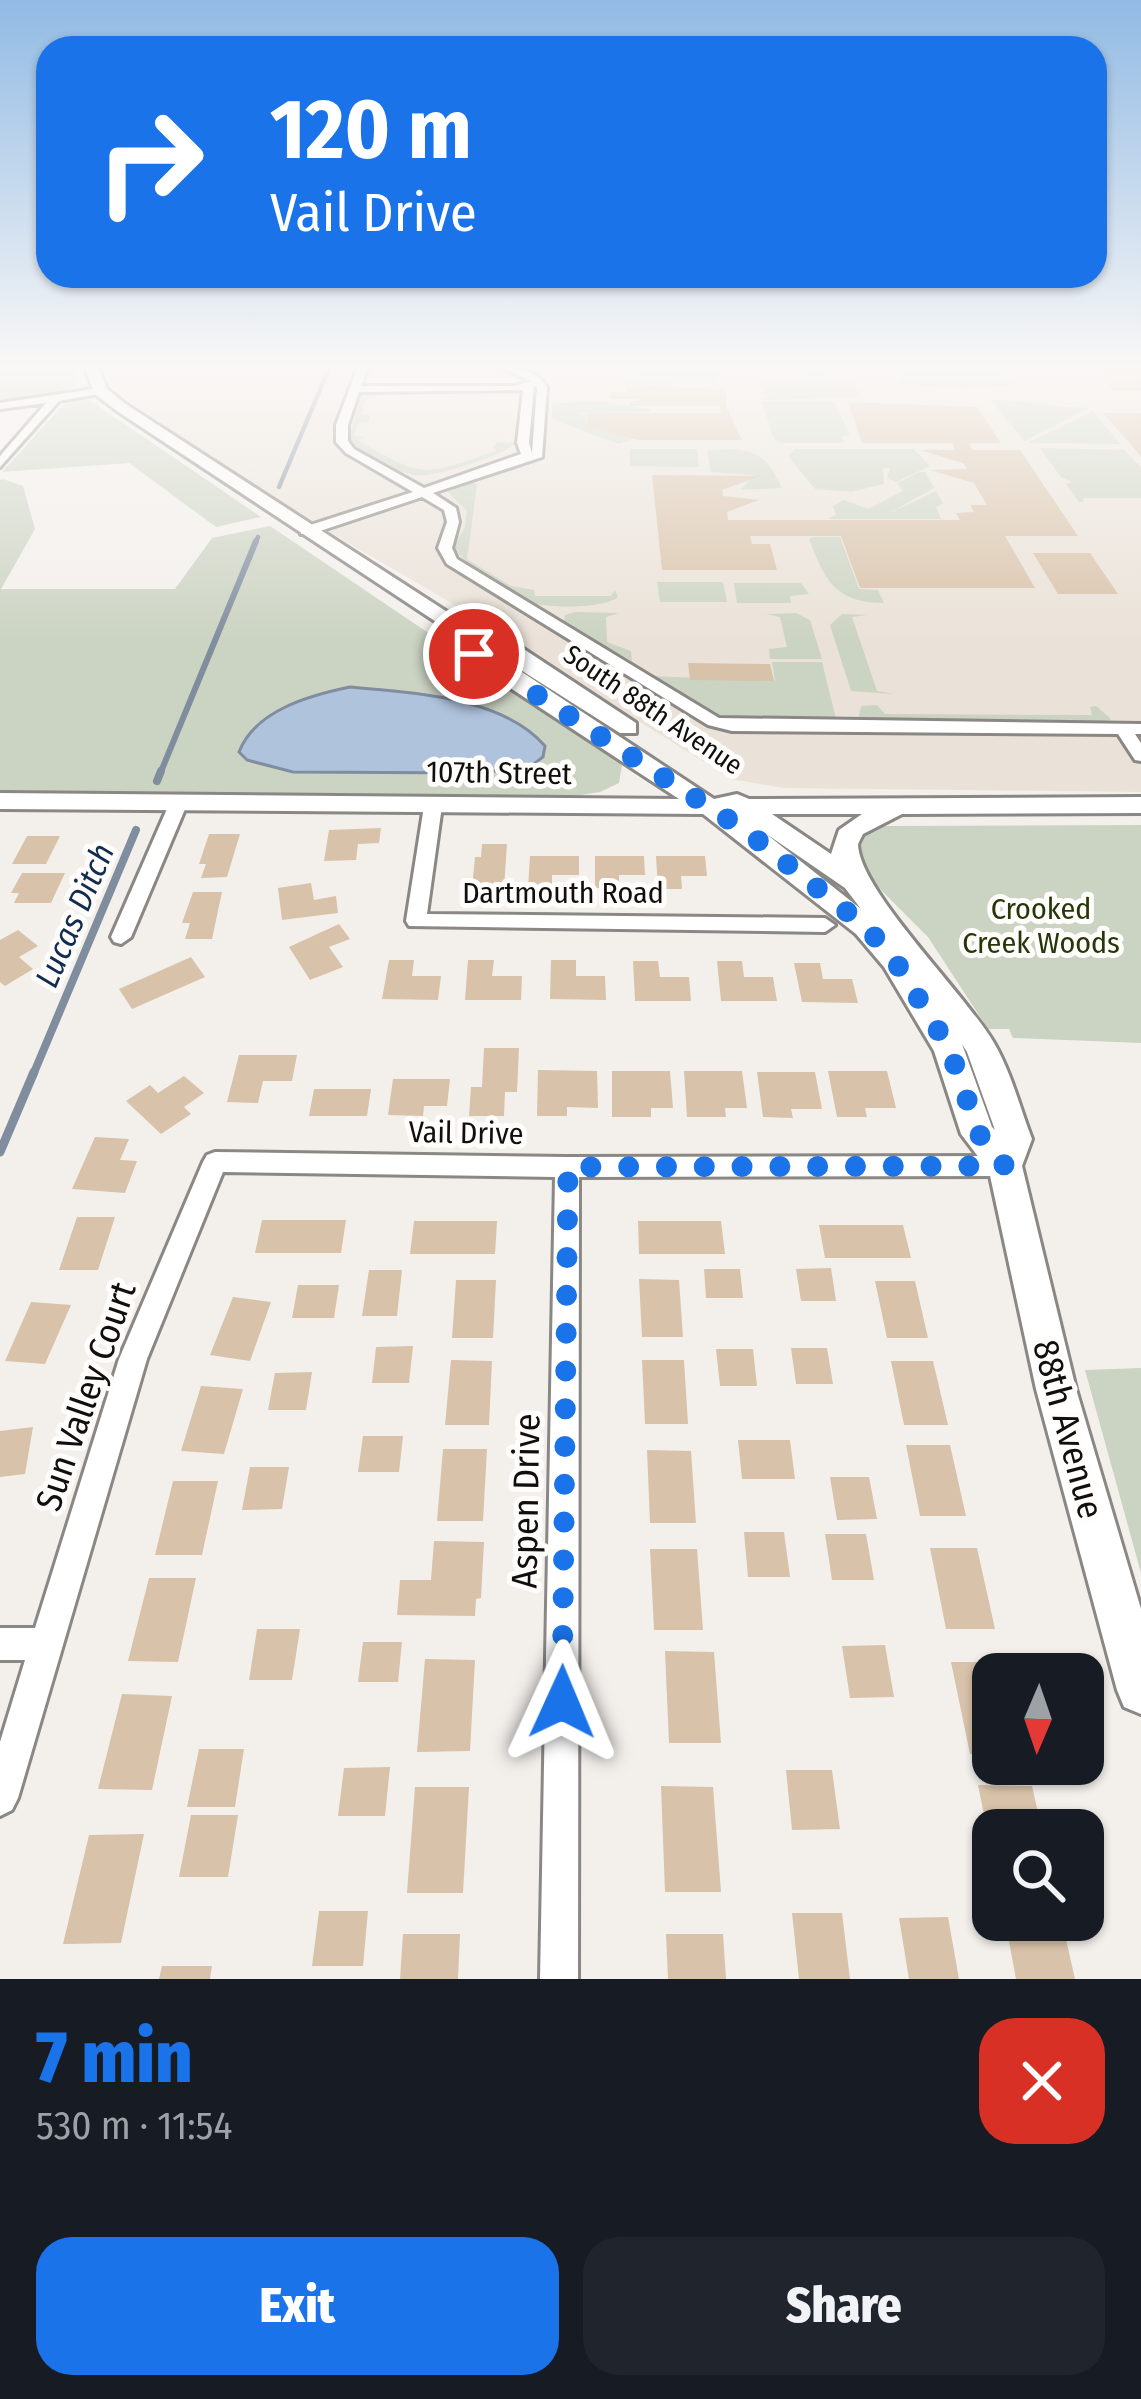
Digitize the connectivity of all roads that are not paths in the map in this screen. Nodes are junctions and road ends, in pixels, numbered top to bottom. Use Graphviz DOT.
graph roads {
  1 [pos="199,458"];
  2 [pos="365,458"];
  3 [pos="498,458"];
  4 [pos="520,458"];
  5 [pos="525,458"];
  6 [pos="512,464"];
  7 [pos="417,489"];
  8 [pos="298,526"];
  9 [pos="465,632"];
  10 [pos="565,712"];
  11 [pos="1132,729"];
  12 [pos="609,739"];
  13 [pos="1141,756"];
  14 [pos="0,801"];
  15 [pos="179,802"];
  16 [pos="909,805"];
  17 [pos="1141,805"];
  18 [pos="433,806"];
  19 [pos="556,807"];
  20 [pos="711,807"];
  21 [pos="744,807"];
  22 [pos="854,883"];
  23 [pos="825,925"];
  24 [pos="121,937"];
  25 [pos="214,1162"];
  26 [pos="1005,1166"];
  27 [pos="568,1167"];
  28 [pos="0,1644"];
  29 [pos="44,1644"];
  30 [pos="1141,1690"];
  31 [pos="0,1798"];
  32 [pos="559,1979"];
  1 -- 8 [label="street, South 88th Avenue"];
  2 -- 7 [label="street"];
  3 -- 7 [label="street"];
  4 -- 6 [label="street"];
  5 -- 6 [label="street"];
  6 -- 7 [label="street"];
  7 -- 8 [label="street"];
  7 -- 11 [label="street"];
  8 -- 9 [label="street, South 88th Avenue"];
  9 -- 10 [label="street, South 88th Avenue"];
  9 -- 21 [label="street, South 88th Avenue"];
  10 -- 12 [label="street, 88th Avenue"];
  11 -- 13 [label="street"];
  12 -- 19 [label="street"];
  12 -- 20 [label="street, 88th Avenue"];
  14 -- 15 [label="street, 107th Street"];
  15 -- 18 [label="street, 107th Street"];
  15 -- 24 [label="street"];
  16 -- 17 [label="street, 107th Street"];
  16 -- 21 [label="street, 107th Street"];
  16 -- 22 [label="street"];
  18 -- 19 [label="street, 107th Street"];
  18 -- 23 [label="street, Dartmouth Road"];
  19 -- 20 [label="street, 107th Street"];
  20 -- 21 [label="street, 107th Street"];
  20 -- 26 [label="street, 88th Avenue"];
  21 -- 22 [label="street, 88th Avenue"];
  22 -- 26 [label="street, 88th Avenue"];
  25 -- 27 [label="street, Vail Drive"];
  25 -- 29 [label="street, Sun Valley Court"];
  26 -- 27 [label="street, Vail Drive"];
  26 -- 30 [label="street, 88th Avenue"];
  27 -- 32 [label="street, Aspen Drive"];
  28 -- 29 [label="street"];
  29 -- 31 [label="street, Sun Valley Court"];
}
